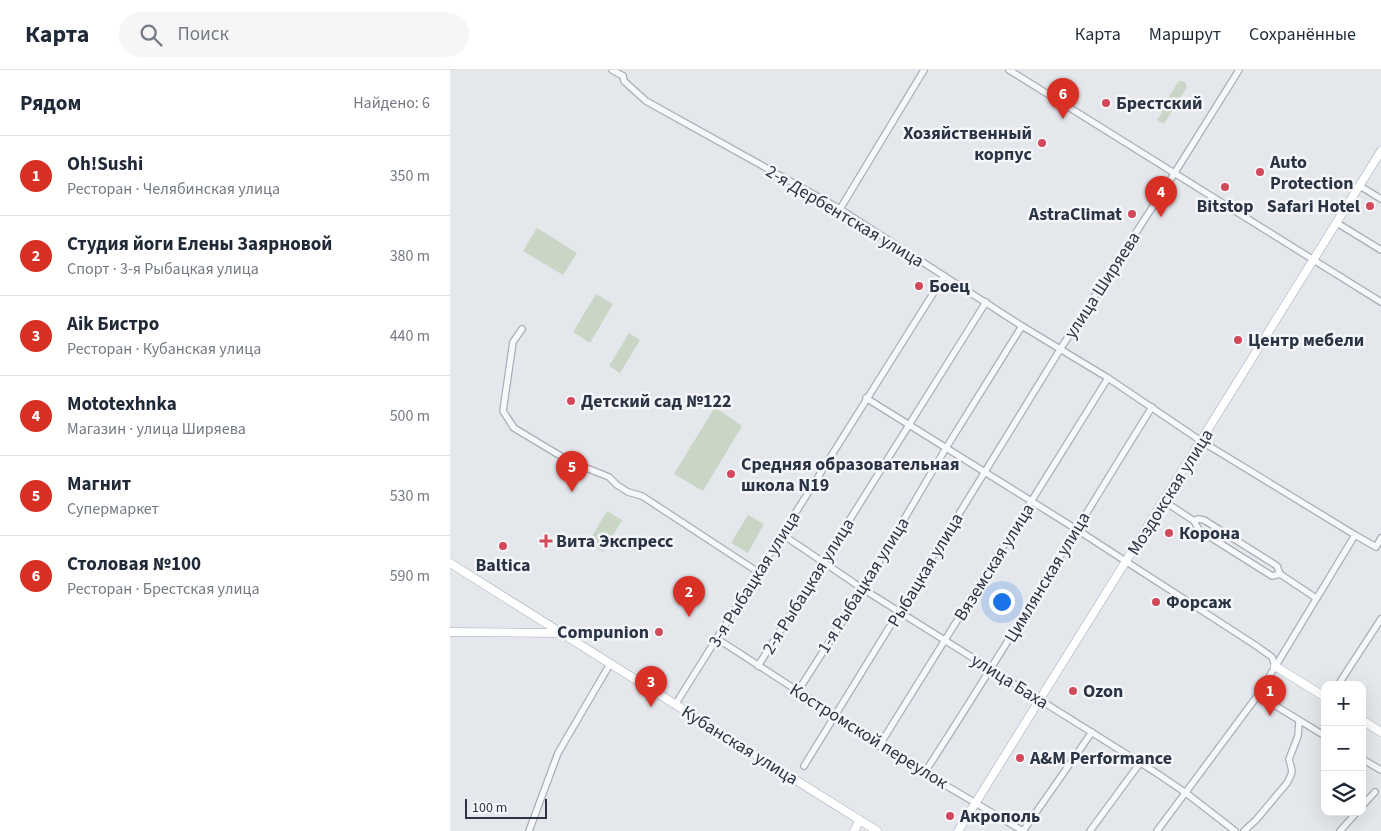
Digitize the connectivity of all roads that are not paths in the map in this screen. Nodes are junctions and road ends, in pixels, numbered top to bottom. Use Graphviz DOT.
graph roads {
  1 [pos="612,70"];
  2 [pos="924,70"];
  3 [pos="1009,70"];
  4 [pos="1239,70"];
  5 [pos="623,73"];
  6 [pos="1381,152"];
  7 [pos="1174,174"];
  8 [pos="1360,186"];
  9 [pos="1381,199"];
  10 [pos="840,209"];
  11 [pos="1337,223"];
  12 [pos="1381,250"];
  13 [pos="1314,260"];
  14 [pos="944,276"];
  15 [pos="986,302"];
  16 [pos="1381,302"];
  17 [pos="1022,326"];
  18 [pos="522,329"];
  19 [pos="1061,348"];
  20 [pos="1108,378"];
  21 [pos="866,398"];
  22 [pos="1152,407"];
  23 [pos="909,424"];
  24 [pos="1201,441"];
  25 [pos="946,448"];
  26 [pos="985,472"];
  27 [pos="1164,500"];
  28 [pos="1032,501"];
  29 [pos="1194,521"];
  30 [pos="1076,529"];
  31 [pos="782,535"];
  32 [pos="1355,535"];
  33 [pos="1381,538"];
  34 [pos="1126,562"];
  35 [pos="450,563"];
  36 [pos="823,563"];
  37 [pos="758,572"];
  38 [pos="1280,574"];
  39 [pos="863,589"];
  40 [pos="1316,598"];
  41 [pos="901,611"];
  42 [pos="1381,619"];
  43 [pos="450,632"];
  44 [pos="562,633"];
  45 [pos="716,638"];
  46 [pos="945,640"];
  47 [pos="610,664"];
  48 [pos="758,666"];
  49 [pos="1275,666"];
  50 [pos="992,669"];
  51 [pos="1341,681"];
  52 [pos="798,691"];
  53 [pos="1258,695"];
  54 [pos="1321,695"];
  55 [pos="1040,699"];
  56 [pos="675,705"];
  57 [pos="834,715"];
  58 [pos="1299,721"];
  59 [pos="1366,723"];
  60 [pos="1092,732"];
  61 [pos="1381,732"];
  62 [pos="1321,734"];
  63 [pos="879,746"];
  64 [pos="1366,761"];
  65 [pos="1140,762"];
  66 [pos="804,766"];
  67 [pos="1381,770"];
  68 [pos="925,772"];
  69 [pos="1375,792"];
  70 [pos="1186,793"];
  71 [pos="975,802"];
  72 [pos="1366,802"];
  73 [pos="1353,816"];
  74 [pos="860,820"];
  75 [pos="529,831"];
  76 [pos="854,831"];
  77 [pos="877,831"];
  78 [pos="958,831"];
  79 [pos="1023,831"];
  80 [pos="1090,831"];
  81 [pos="1157,831"];
  82 [pos="1234,831"];
  83 [pos="1244,831"];
  84 [pos="1340,831"];
  1 -- 5 [label="street, 2-я Дербентская улица"];
  2 -- 10 [label="street"];
  3 -- 7 [label="street"];
  4 -- 7 [label="street, улица Ширяева"];
  5 -- 10 [label="street, 2-я Дербентская улица"];
  6 -- 8 [label="main road, Моздокская улица"];
  7 -- 13 [label="street"];
  7 -- 19 [label="street, улица Ширяева"];
  8 -- 9 [label="street"];
  8 -- 11 [label="main road, Моздокская улица"];
  10 -- 14 [label="street, 2-я Дербентская улица"];
  11 -- 12 [label="street"];
  11 -- 13 [label="main road, Моздокская улица"];
  13 -- 16 [label="street"];
  13 -- 24 [label="main road, Моздокская улица"];
  14 -- 15 [label="street, 2-я Дербентская улица"];
  14 -- 21 [label="street, 3-я Рыбацкая улица"];
  15 -- 17 [label="street, 2-я Дербентская улица"];
  15 -- 23 [label="street, 2-я Рыбацкая улица"];
  17 -- 19 [label="street, 2-я Дербентская улица"];
  17 -- 25 [label="street, 1-я Рыбацкая улица"];
  18 -- 37 [label="street"];
  19 -- 20 [label="street, 2-я Дербентская улица"];
  19 -- 26 [label="street, Рыбацкая улица"];
  20 -- 22 [label="street, 2-я Дербентская улица"];
  20 -- 28 [label="street, Вяземская улица"];
  21 -- 23 [label="street"];
  21 -- 31 [label="street, 3-я Рыбацкая улица"];
  22 -- 24 [label="street, 2-я Дербентская улица"];
  22 -- 30 [label="street, Цимлянская улица"];
  23 -- 25 [label="street"];
  23 -- 36 [label="street, 2-я Рыбацкая улица"];
  24 -- 27 [label="main road, Моздокская улица"];
  24 -- 32 [label="street, 2-я Дербентская улица"];
  25 -- 26 [label="street"];
  25 -- 39 [label="street, 1-я Рыбацкая улица"];
  26 -- 28 [label="street"];
  26 -- 41 [label="street, Рыбацкая улица"];
  27 -- 29 [label="street"];
  27 -- 34 [label="main road, Моздокская улица"];
  28 -- 30 [label="street"];
  28 -- 46 [label="street, Вяземская улица"];
  29 -- 38 [label="street"];
  29 -- 38 [label="street"];
  30 -- 34 [label="street"];
  30 -- 50 [label="street, Цимлянская улица"];
  31 -- 36 [label="street, улица Баха"];
  31 -- 37 [label="street, 3-я Рыбацкая улица"];
  32 -- 33 [label="street, 2-я Дербентская улица"];
  32 -- 40 [label="street"];
  34 -- 49 [label="street"];
  34 -- 55 [label="main road, Моздокская улица"];
  35 -- 44 [label="main road, Кубанская улица"];
  36 -- 39 [label="street, улица Баха"];
  36 -- 48 [label="street, 2-я Рыбацкая улица"];
  37 -- 45 [label="street, 3-я Рыбацкая улица"];
  38 -- 40 [label="street"];
  39 -- 41 [label="street, улица Баха"];
  39 -- 52 [label="street, 1-я Рыбацкая улица"];
  40 -- 49 [label="street"];
  41 -- 46 [label="street, улица Баха"];
  41 -- 57 [label="street, Рыбацкая улица"];
  42 -- 51 [label="street"];
  43 -- 44 [label="main road"];
  44 -- 47 [label="main road, Кубанская улица"];
  45 -- 48 [label="street, Костромской переулок"];
  45 -- 56 [label="street, 3-я Рыбацкая улица"];
  46 -- 50 [label="street, улица Баха"];
  46 -- 63 [label="street, Вяземская улица"];
  47 -- 56 [label="main road, Кубанская улица"];
  47 -- 75 [label="street"];
  48 -- 52 [label="street, Костромской переулок"];
  49 -- 53 [label="street"];
  49 -- 54 [label="main road"];
  50 -- 55 [label="street, улица Баха"];
  50 -- 68 [label="street, Цимлянская улица"];
  52 -- 57 [label="street, Костромской переулок"];
  53 -- 58 [label="street"];
  53 -- 70 [label="street"];
  55 -- 60 [label="street, улица Баха"];
  55 -- 71 [label="main road, Моздокская улица"];
  56 -- 74 [label="main road, Кубанская улица"];
  57 -- 63 [label="street, Костромской переулок"];
  57 -- 66 [label="street, Рыбацкая улица"];
  58 -- 62 [label="street"];
  58 -- 83 [label="street"];
  59 -- 61 [label="main road"];
  60 -- 65 [label="street, улица Баха"];
  60 -- 79 [label="street"];
  63 -- 68 [label="street, Костромской переулок"];
  64 -- 67 [label="street"];
  65 -- 70 [label="street, улица Баха"];
  65 -- 80 [label="street"];
  68 -- 71 [label="street, Костромской переулок"];
  69 -- 72 [label="street"];
  70 -- 81 [label="street"];
  70 -- 82 [label="street, улица Баха"];
  71 -- 78 [label="main road, Моздокская улица"];
  71 -- 79 [label="street, Костромской переулок"];
  73 -- 84 [label="street"];
  74 -- 76 [label="main road"];
  74 -- 77 [label="main road, Кубанская улица"];
}
